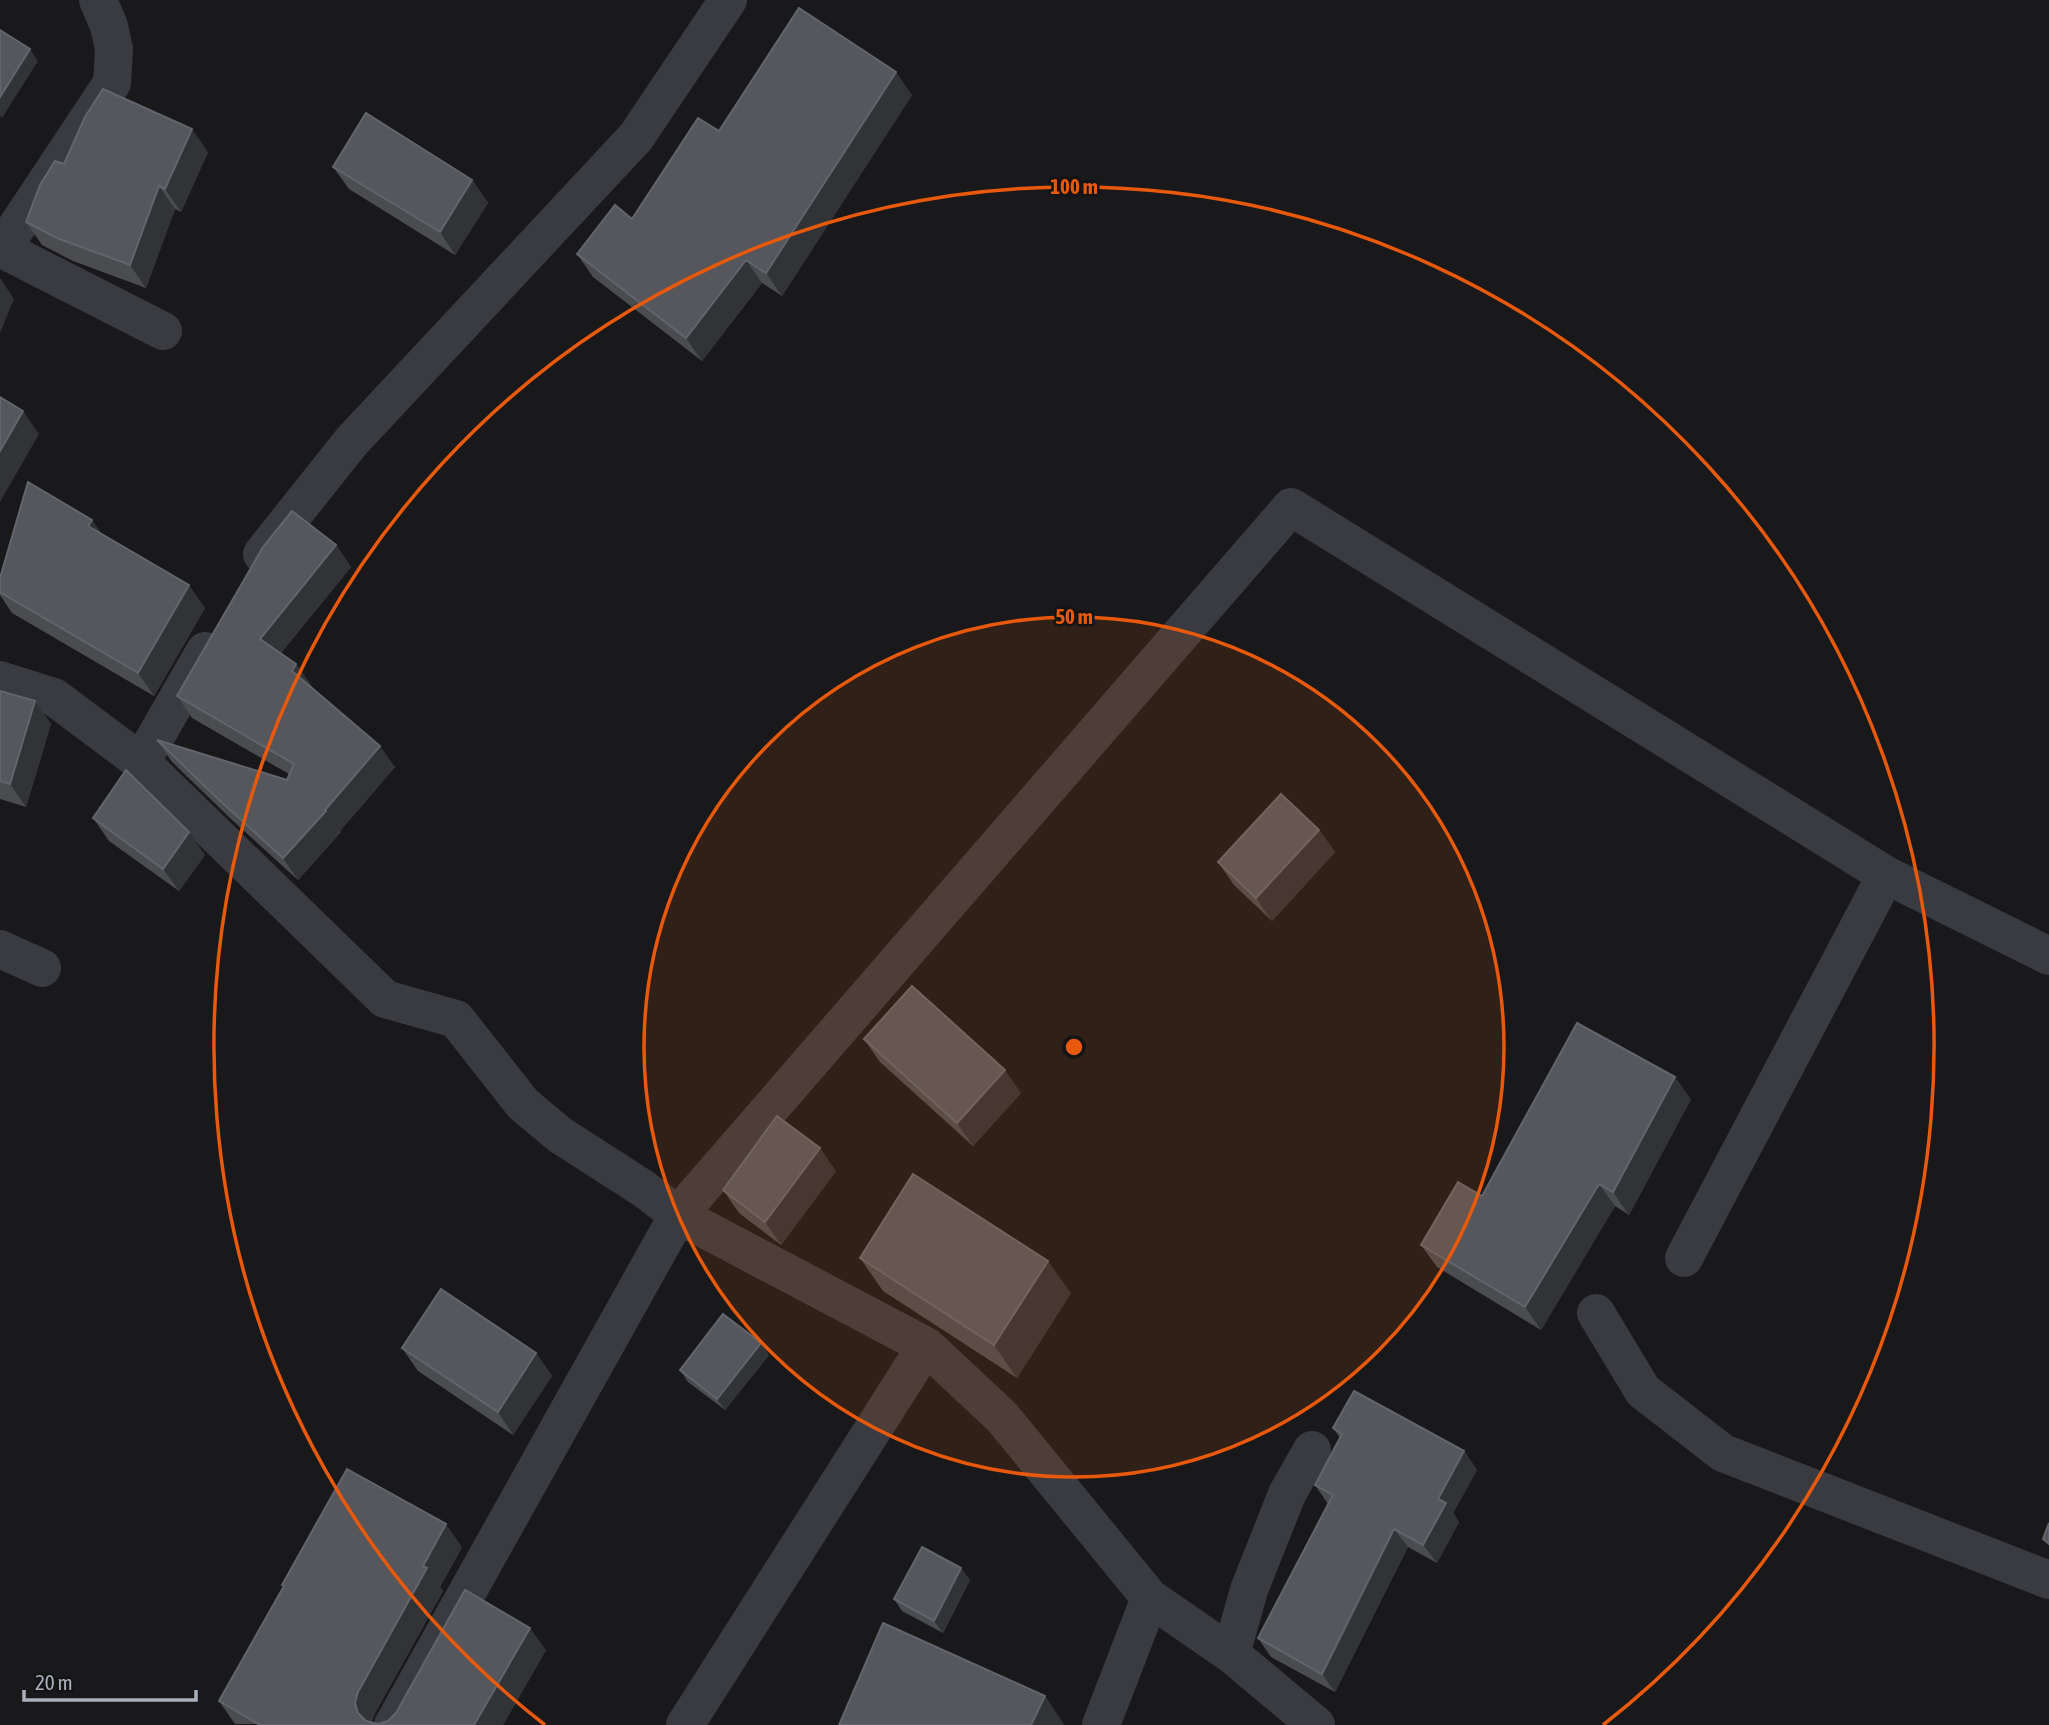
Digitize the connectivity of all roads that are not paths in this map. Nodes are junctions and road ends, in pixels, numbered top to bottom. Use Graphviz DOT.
graph roads {
  1 [pos="98,0"];
  2 [pos="727,0"];
  3 [pos="1,249"];
  4 [pos="163,331"];
  5 [pos="247,579"];
  6 [pos="220,625"];
  7 [pos="0,680"];
  8 [pos="141,762"];
  9 [pos="1885,875"];
  10 [pos="0,949"];
  11 [pos="2049,956"];
  12 [pos="42,968"];
  13 [pos="678,1215"];
  14 [pos="1684,1258"];
  15 [pos="1596,1313"];
  16 [pos="926,1346"];
  17 [pos="1312,1450"];
  18 [pos="2049,1580"];
  19 [pos="1150,1598"];
  20 [pos="1231,1654"];
  21 [pos="393,1725"];
  22 [pos="685,1725"];
  23 [pos="1101,1725"];
  24 [pos="1316,1725"];
  1 -- 3 [label="street"];
  2 -- 5 [label="street"];
  3 -- 4 [label="street"];
  6 -- 8 [label="street"];
  7 -- 8 [label="street"];
  8 -- 13 [label="street"];
  9 -- 11 [label="street"];
  9 -- 13 [label="street"];
  9 -- 14 [label="street"];
  10 -- 12 [label="street"];
  13 -- 16 [label="street"];
  13 -- 21 [label="street"];
  15 -- 18 [label="street"];
  16 -- 19 [label="street"];
  16 -- 22 [label="street"];
  17 -- 20 [label="street"];
  19 -- 20 [label="street"];
  19 -- 23 [label="street"];
  20 -- 24 [label="street"];
}
